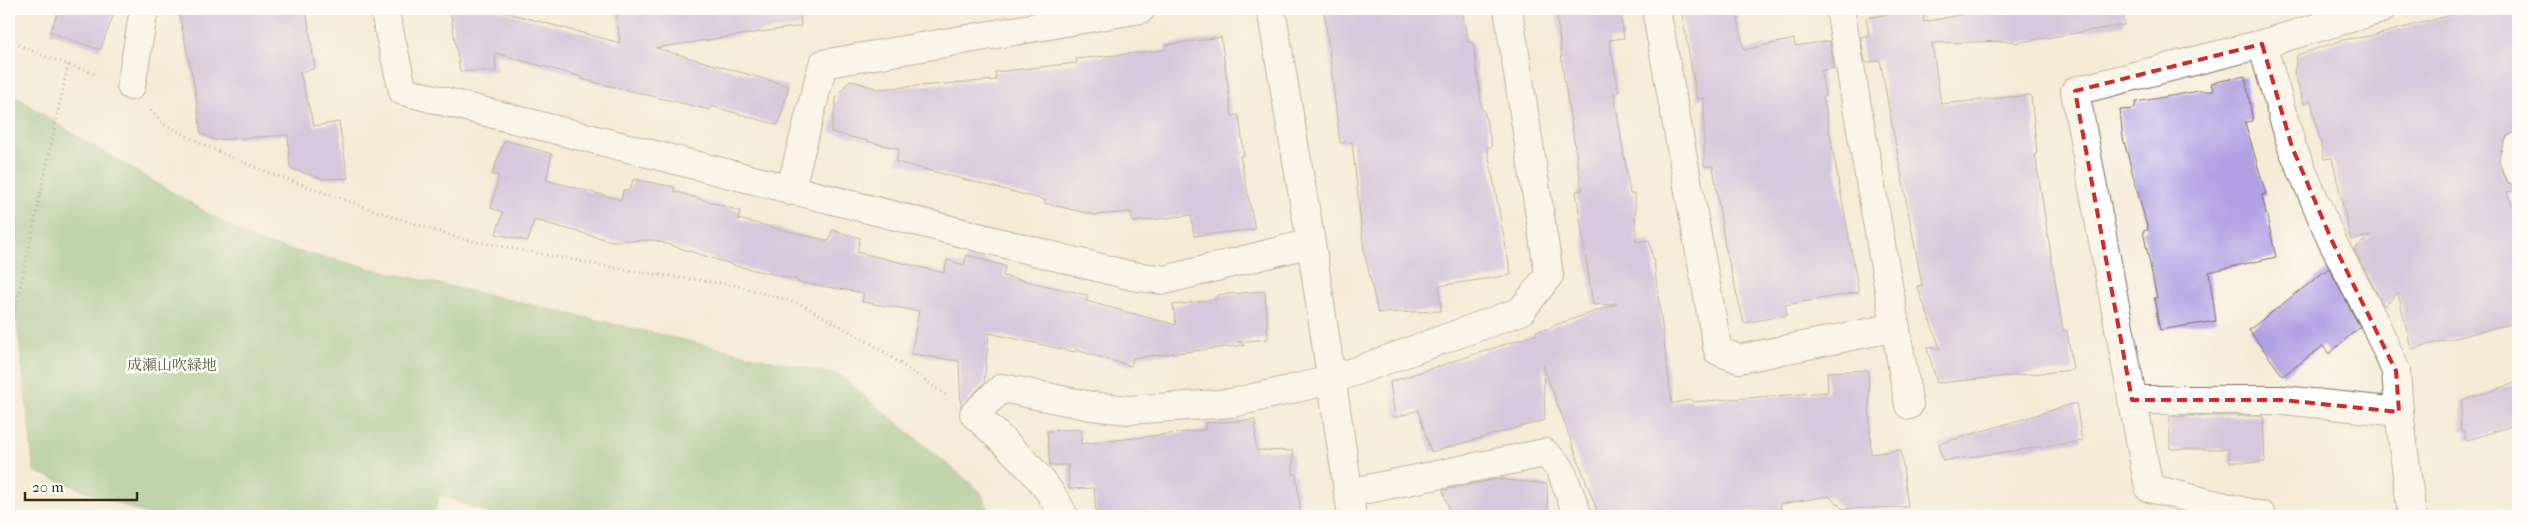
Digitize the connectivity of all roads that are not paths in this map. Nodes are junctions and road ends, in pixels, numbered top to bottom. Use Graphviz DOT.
graph roads {
  1 [pos="144,9"];
  2 [pos="384,9"];
  3 [pos="1141,9"];
  4 [pos="1271,9"];
  5 [pos="1508,9"];
  6 [pos="1656,9"];
  7 [pos="1840,9"];
  8 [pos="2381,9"];
  9 [pos="2262,44"];
  10 [pos="131,86"];
  11 [pos="2518,147"];
  12 [pos="2518,171"];
  13 [pos="790,191"];
  14 [pos="1311,243"];
  15 [pos="1896,327"];
  16 [pos="1331,380"];
  17 [pos="2132,400"];
  18 [pos="1910,405"];
  19 [pos="2399,412"];
  20 [pos="1350,505"];
  21 [pos="1064,516"];
  22 [pos="1578,516"];
  23 [pos="2262,516"];
  24 [pos="2412,516"];
  1 -- 10 [label="street"];
  2 -- 13 [label="street"];
  3 -- 13 [label="street"];
  4 -- 14 [label="street"];
  5 -- 16 [label="street"];
  6 -- 15 [label="street"];
  7 -- 15 [label="street"];
  8 -- 9 [label="street"];
  9 -- 17 [label="street"];
  9 -- 19 [label="street"];
  11 -- 12 [label="street"];
  13 -- 14 [label="street"];
  14 -- 16 [label="street"];
  15 -- 18 [label="street"];
  16 -- 20 [label="street"];
  16 -- 21 [label="street"];
  17 -- 19 [label="street"];
  17 -- 23 [label="street"];
  19 -- 24 [label="street"];
  20 -- 22 [label="street"];
}
